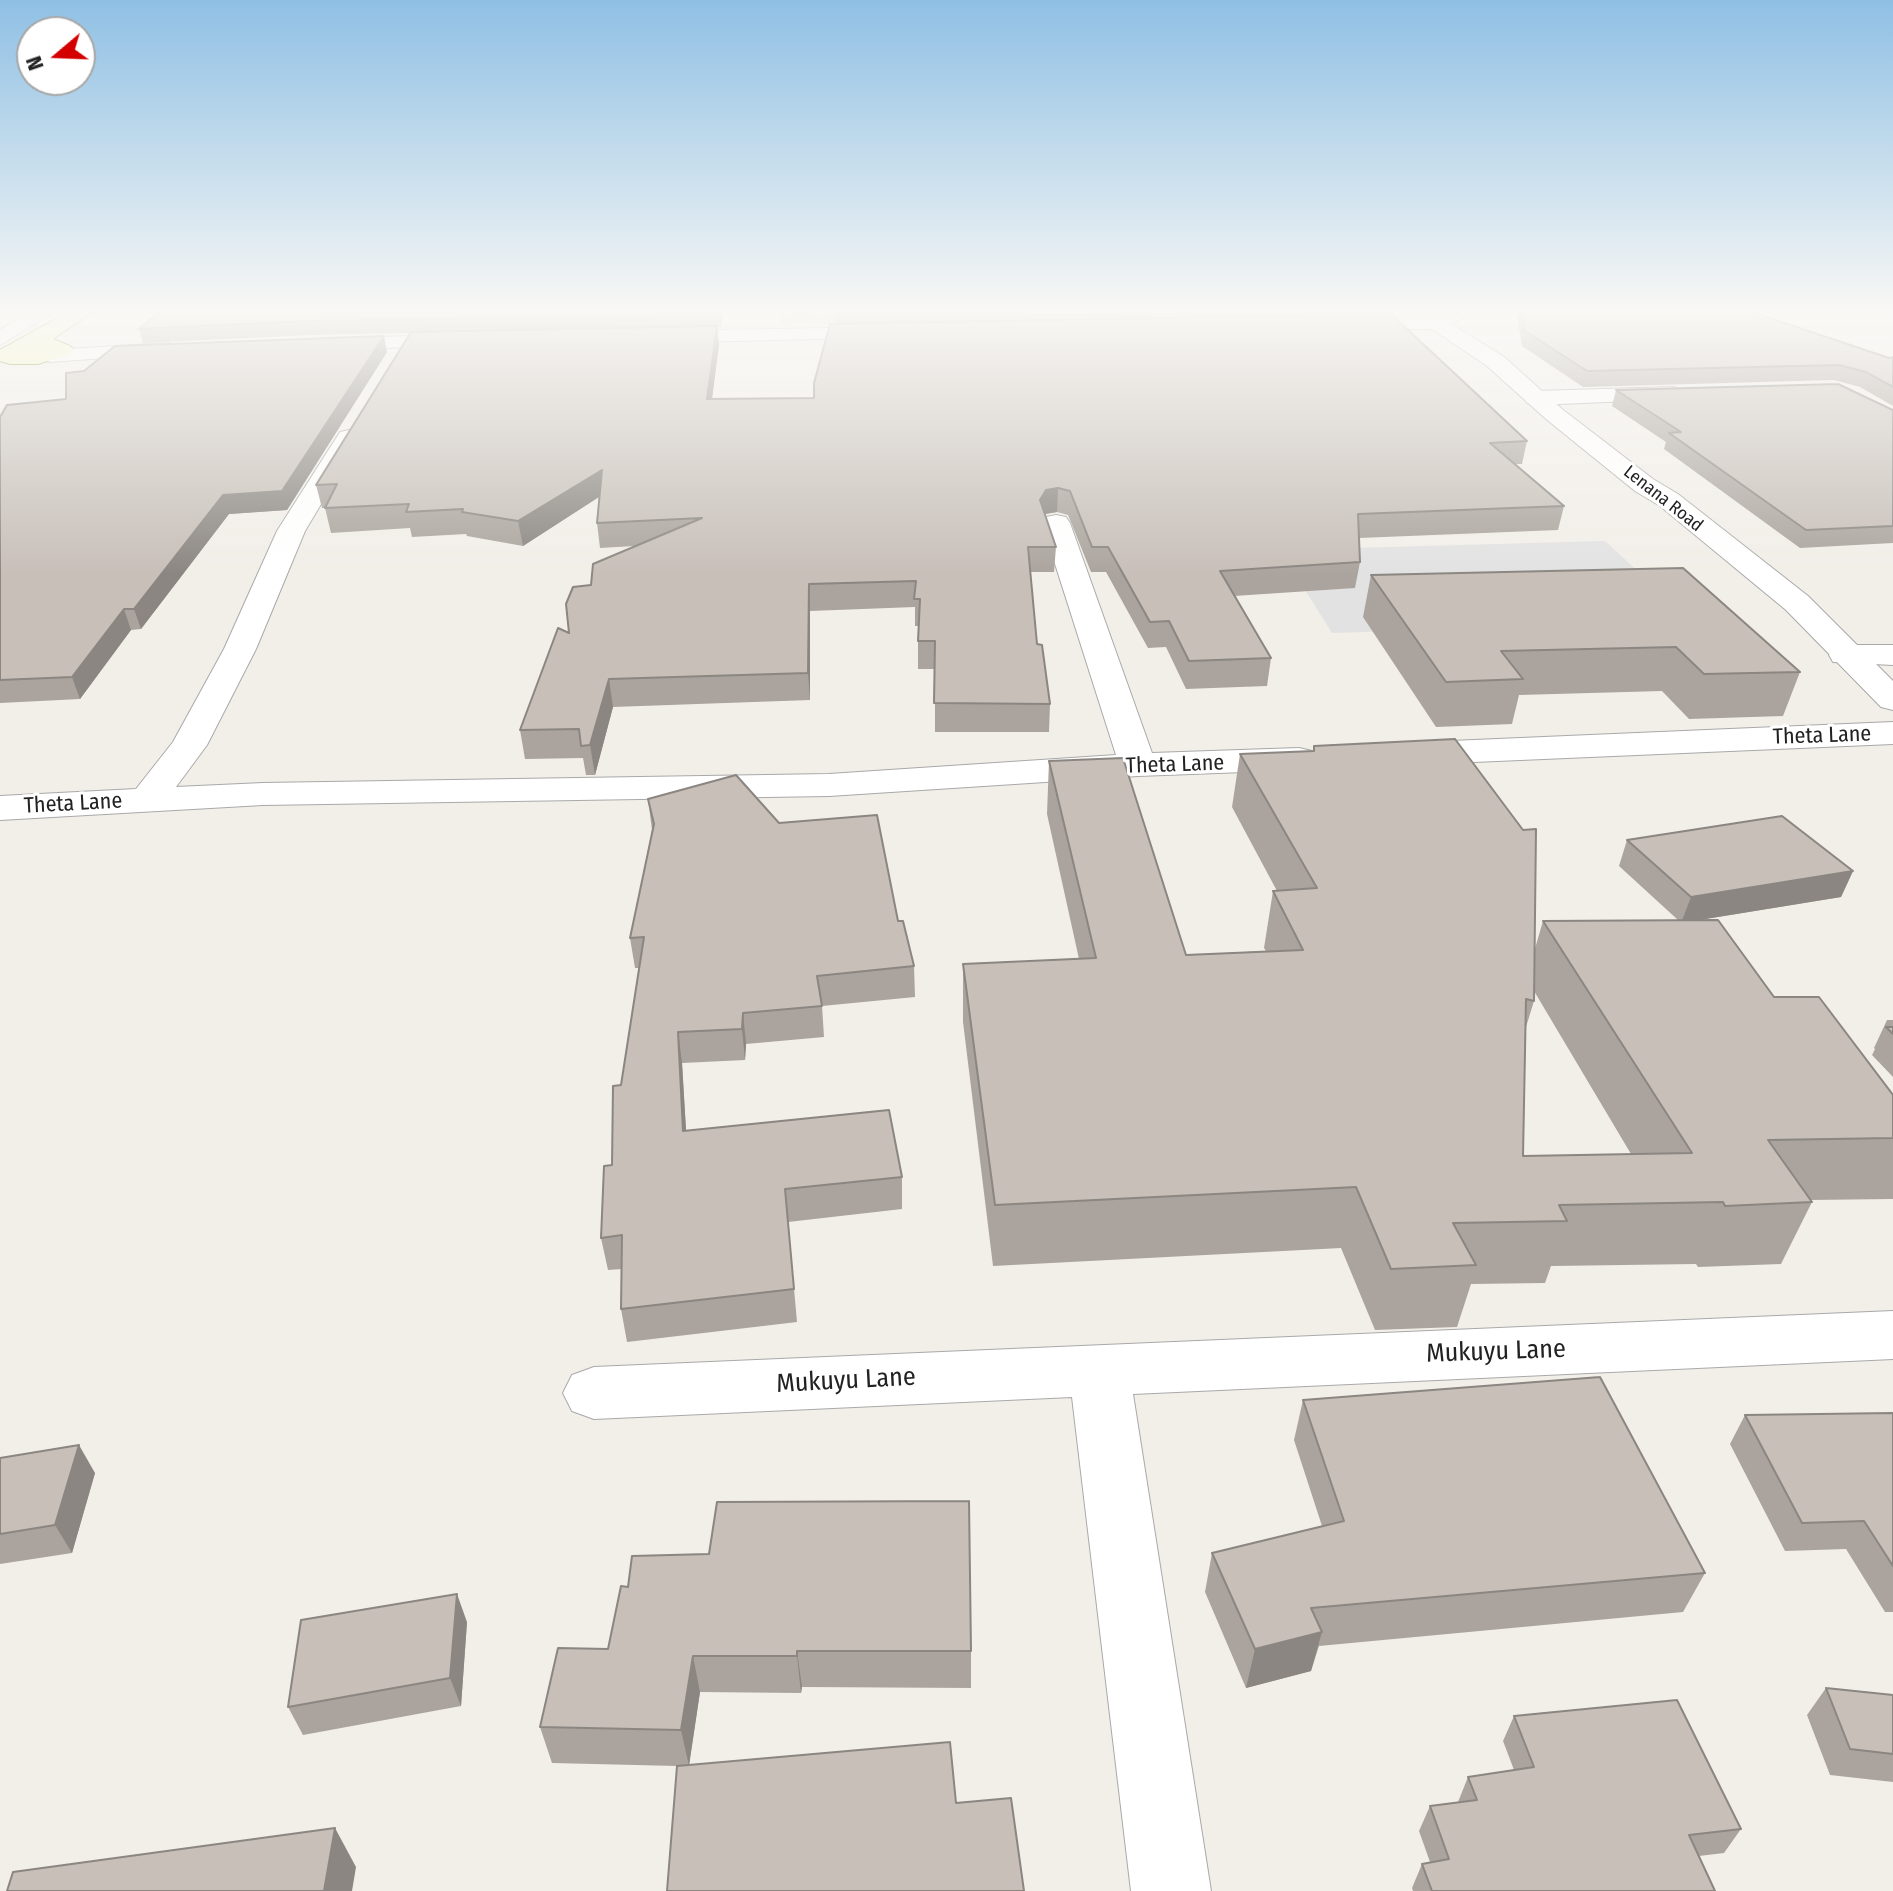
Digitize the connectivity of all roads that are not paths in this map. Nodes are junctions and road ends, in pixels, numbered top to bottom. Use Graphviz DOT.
graph roads {
  1 [pos="1535,398"];
  2 [pos="359,421"];
  3 [pos="1056,523"];
  4 [pos="1845,655"];
  5 [pos="1893,655"];
  6 [pos="1893,700"];
  7 [pos="1893,733"];
  8 [pos="1138,765"];
  9 [pos="147,800"];
  10 [pos="0,808"];
  11 [pos="1893,1335"];
  12 [pos="1099,1369"];
  13 [pos="594,1393"];
  14 [pos="1171,1891"];
  1 -- 4 [label="street, Lenana Road"];
  2 -- 9 [label="street"];
  3 -- 8 [label="street"];
  4 -- 5 [label="street"];
  4 -- 6 [label="street, Lenana Road"];
  7 -- 8 [label="street, Theta Lane"];
  8 -- 9 [label="street, Theta Lane"];
  9 -- 10 [label="street, Theta Lane"];
  11 -- 12 [label="street, Mukuyu Lane"];
  12 -- 13 [label="street, Mukuyu Lane"];
  12 -- 14 [label="street"];
}
